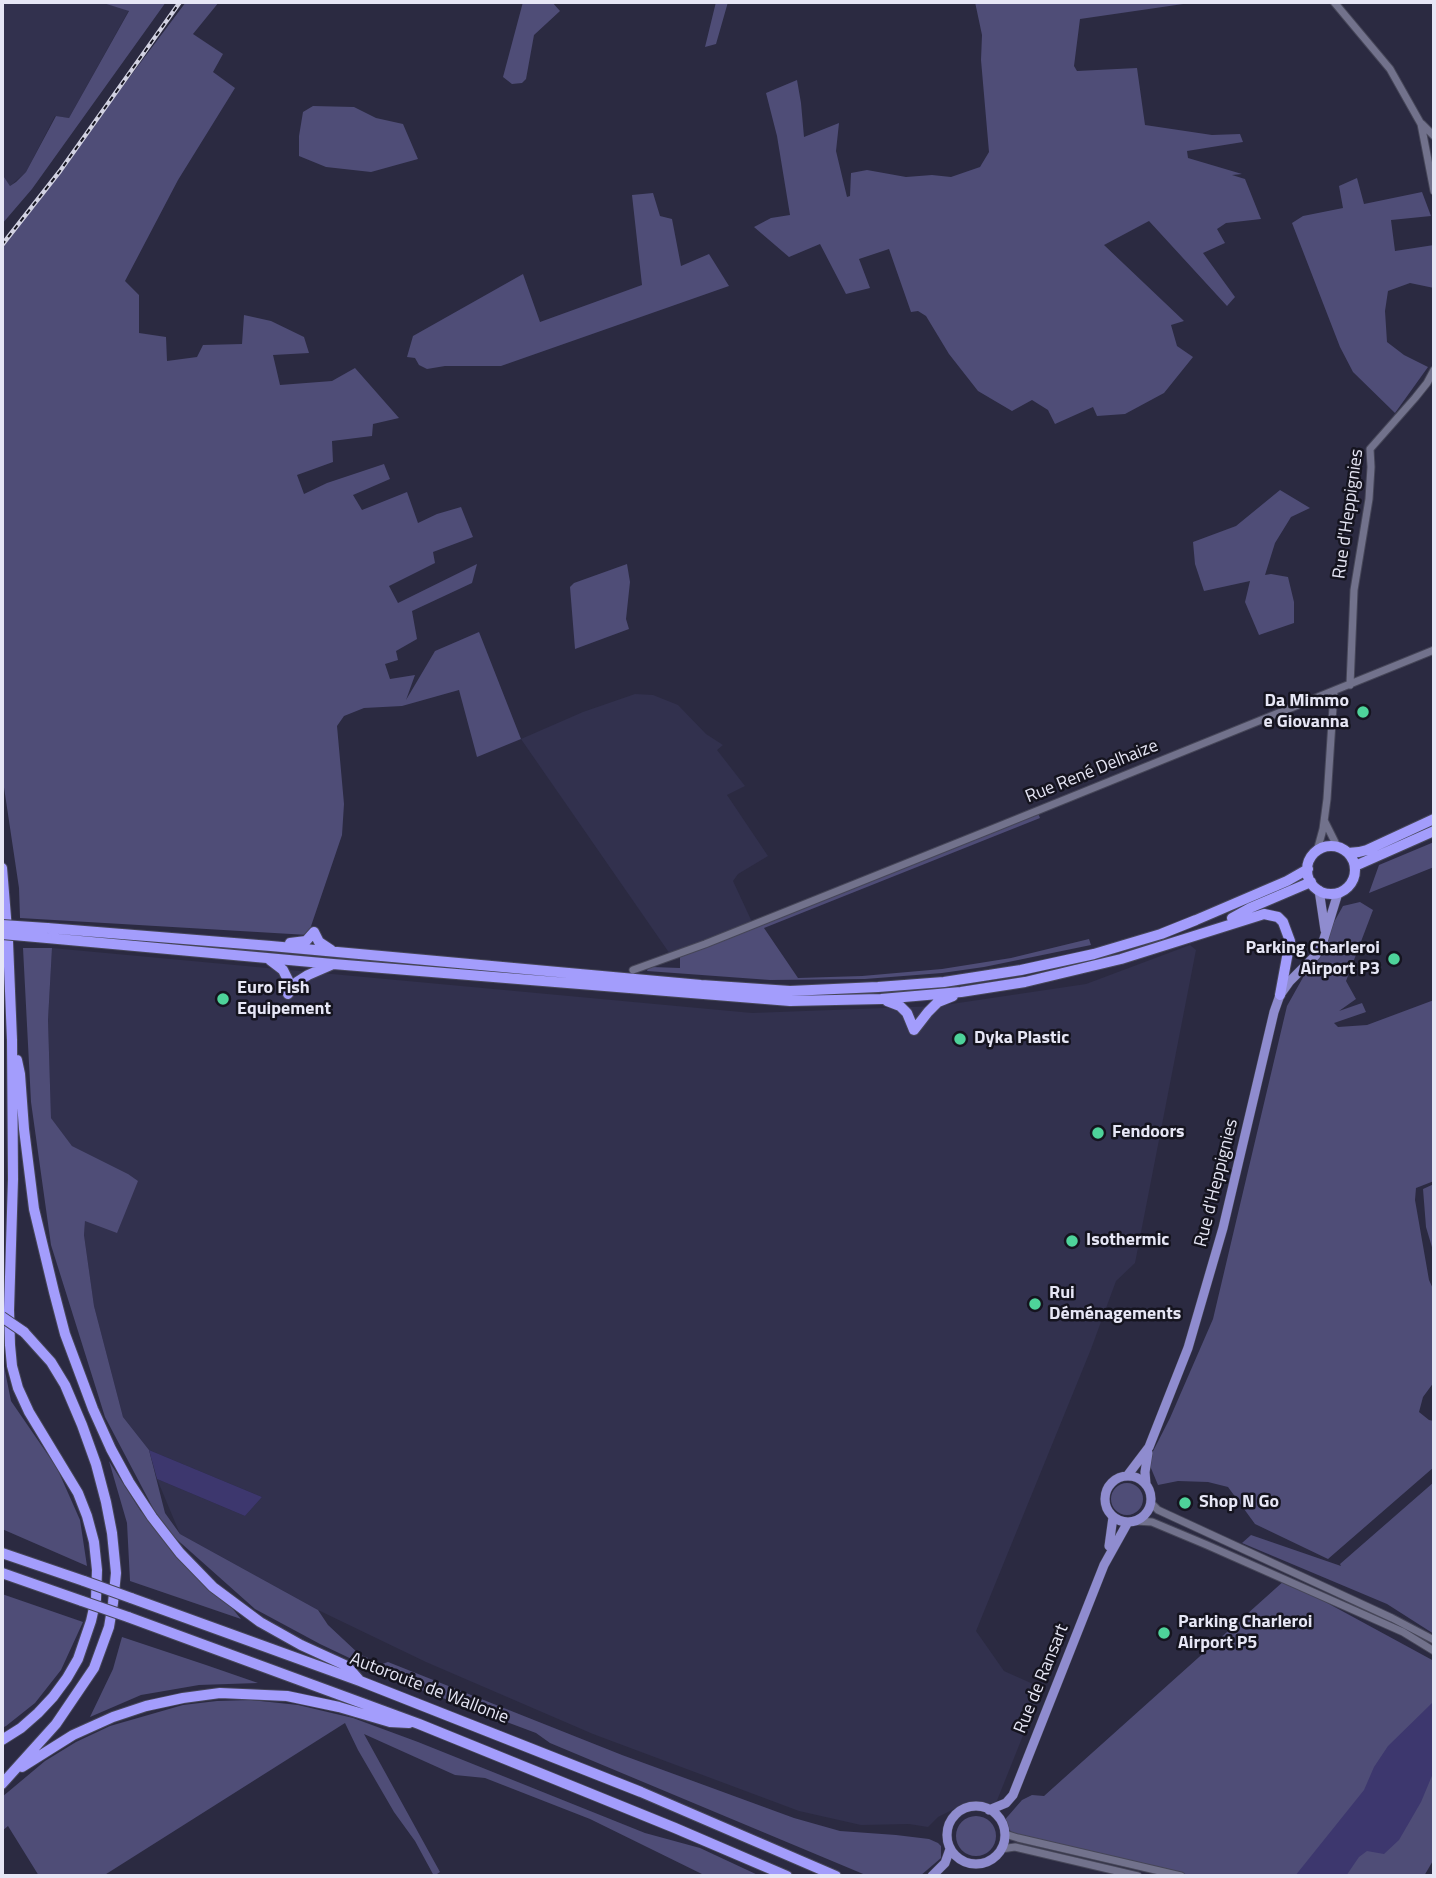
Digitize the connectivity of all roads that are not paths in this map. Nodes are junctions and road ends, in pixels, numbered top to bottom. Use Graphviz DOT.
graph roads {
  1 [pos="1335,2"];
  2 [pos="1421,124"];
  3 [pos="1434,136"];
  4 [pos="1434,191"];
  5 [pos="1434,370"];
  6 [pos="1434,650"];
  7 [pos="1350,685"];
  8 [pos="1334,691"];
  9 [pos="1324,818"];
  10 [pos="1434,819"];
  11 [pos="1434,831"];
  12 [pos="1337,846"];
  13 [pos="1317,851"];
  14 [pos="1348,853"];
  15 [pos="1355,866"];
  16 [pos="2,868"];
  17 [pos="1308,869"];
  18 [pos="1315,886"];
  19 [pos="1338,893"];
  20 [pos="2,925"];
  21 [pos="1205,932"];
  22 [pos="47,933"];
  23 [pos="2,934"];
  24 [pos="1326,935"];
  25 [pos="271,946"];
  26 [pos="333,951"];
  27 [pos="268,958"];
  28 [pos="333,964"];
  29 [pos="633,970"];
  30 [pos="615,977"];
  31 [pos="961,992"];
  32 [pos="1280,995"];
  33 [pos="881,999"];
  34 [pos="12,1040"];
  35 [pos="2,1317"];
  36 [pos="1149,1447"];
  37 [pos="1127,1476"];
  38 [pos="1146,1484"];
  39 [pos="1151,1503"];
  40 [pos="1113,1517"];
  41 [pos="1132,1522"];
  42 [pos="2,1553"];
  43 [pos="1104,1565"];
  44 [pos="2,1573"];
  45 [pos="1434,1640"];
  46 [pos="1434,1651"];
  47 [pos="360,1681"];
  48 [pos="419,1724"];
  49 [pos="2,1740"];
  50 [pos="10,1774"];
  51 [pos="2,1784"];
  52 [pos="1006,1803"];
  53 [pos="989,1810"];
  54 [pos="1002,1823"];
  55 [pos="1005,1833"];
  56 [pos="950,1849"];
  57 [pos="1001,1849"];
  58 [pos="962,1861"];
  59 [pos="943,1865"];
  60 [pos="787,1876"];
  61 [pos="836,1876"];
  62 [pos="932,1876"];
  63 [pos="1138,1876"];
  64 [pos="1181,1876"];
  1 -- 2 [label="street"];
  2 -- 3 [label="street"];
  2 -- 4 [label="street"];
  5 -- 7 [label="street, Rue d'Heppignies"];
  6 -- 7 [label="street, Rue René Delhaize"];
  7 -- 8 [label="street, Rue René Delhaize"];
  8 -- 9 [label="street"];
  8 -- 29 [label="street, Rue René Delhaize"];
  9 -- 12 [label="street"];
  9 -- 13 [label="street"];
  10 -- 14 [label="highway"];
  11 -- 15 [label="highway"];
  12 -- 13 [label="highway"];
  12 -- 14 [label="highway"];
  13 -- 17 [label="highway"];
  14 -- 15 [label="highway"];
  15 -- 19 [label="highway"];
  16 -- 34 [label="highway"];
  17 -- 18 [label="highway"];
  17 -- 30 [label="highway"];
  18 -- 19 [label="highway"];
  18 -- 21 [label="highway"];
  18 -- 24 [label="main road"];
  19 -- 24 [label="main road, Rue d'Heppignies"];
  20 -- 22 [label="highway, bridge"];
  21 -- 31 [label="highway"];
  21 -- 32 [label="highway"];
  22 -- 23 [label="highway, bridge"];
  22 -- 25 [label="highway"];
  22 -- 27 [label="highway"];
  24 -- 32 [label="main road, Rue d'Heppignies"];
  25 -- 26 [label="highway"];
  25 -- 26 [label="highway"];
  26 -- 30 [label="highway"];
  27 -- 28 [label="highway"];
  27 -- 28 [label="highway"];
  28 -- 33 [label="highway"];
  29 -- 30 [label="highway"];
  31 -- 33 [label="highway"];
  31 -- 33 [label="highway"];
  32 -- 36 [label="main road, Rue d'Heppignies"];
  34 -- 47 [label="highway"];
  34 -- 49 [label="highway"];
  35 -- 50 [label="highway, bridge"];
  36 -- 37 [label="main road, Rue d'Heppignies"];
  36 -- 38 [label="main road, Rue d'Heppignies"];
  37 -- 38 [label="main road"];
  37 -- 40 [label="main road"];
  38 -- 39 [label="main road"];
  39 -- 41 [label="main road"];
  39 -- 45 [label="street"];
  40 -- 41 [label="main road"];
  40 -- 43 [label="main road, Rue de Ransart"];
  41 -- 43 [label="main road, Rue de Ransart"];
  41 -- 46 [label="street"];
  42 -- 47 [label="highway, Autoroute de Wallonie, bridge"];
  43 -- 52 [label="main road, Rue de Ransart"];
  44 -- 48 [label="highway, Autoroute de Wallonie, bridge"];
  47 -- 61 [label="highway, Autoroute de Wallonie"];
  48 -- 50 [label="highway"];
  48 -- 60 [label="highway, Autoroute de Wallonie"];
  50 -- 51 [label="highway"];
  52 -- 53 [label="main road"];
  52 -- 54 [label="main road, Rue de Ransart"];
  53 -- 54 [label="main road"];
  53 -- 56 [label="main road"];
  54 -- 55 [label="main road"];
  55 -- 57 [label="main road"];
  55 -- 64 [label="street"];
  56 -- 58 [label="main road"];
  56 -- 59 [label="main road"];
  57 -- 58 [label="main road"];
  57 -- 63 [label="street"];
  58 -- 59 [label="main road"];
  59 -- 62 [label="main road"];
}
